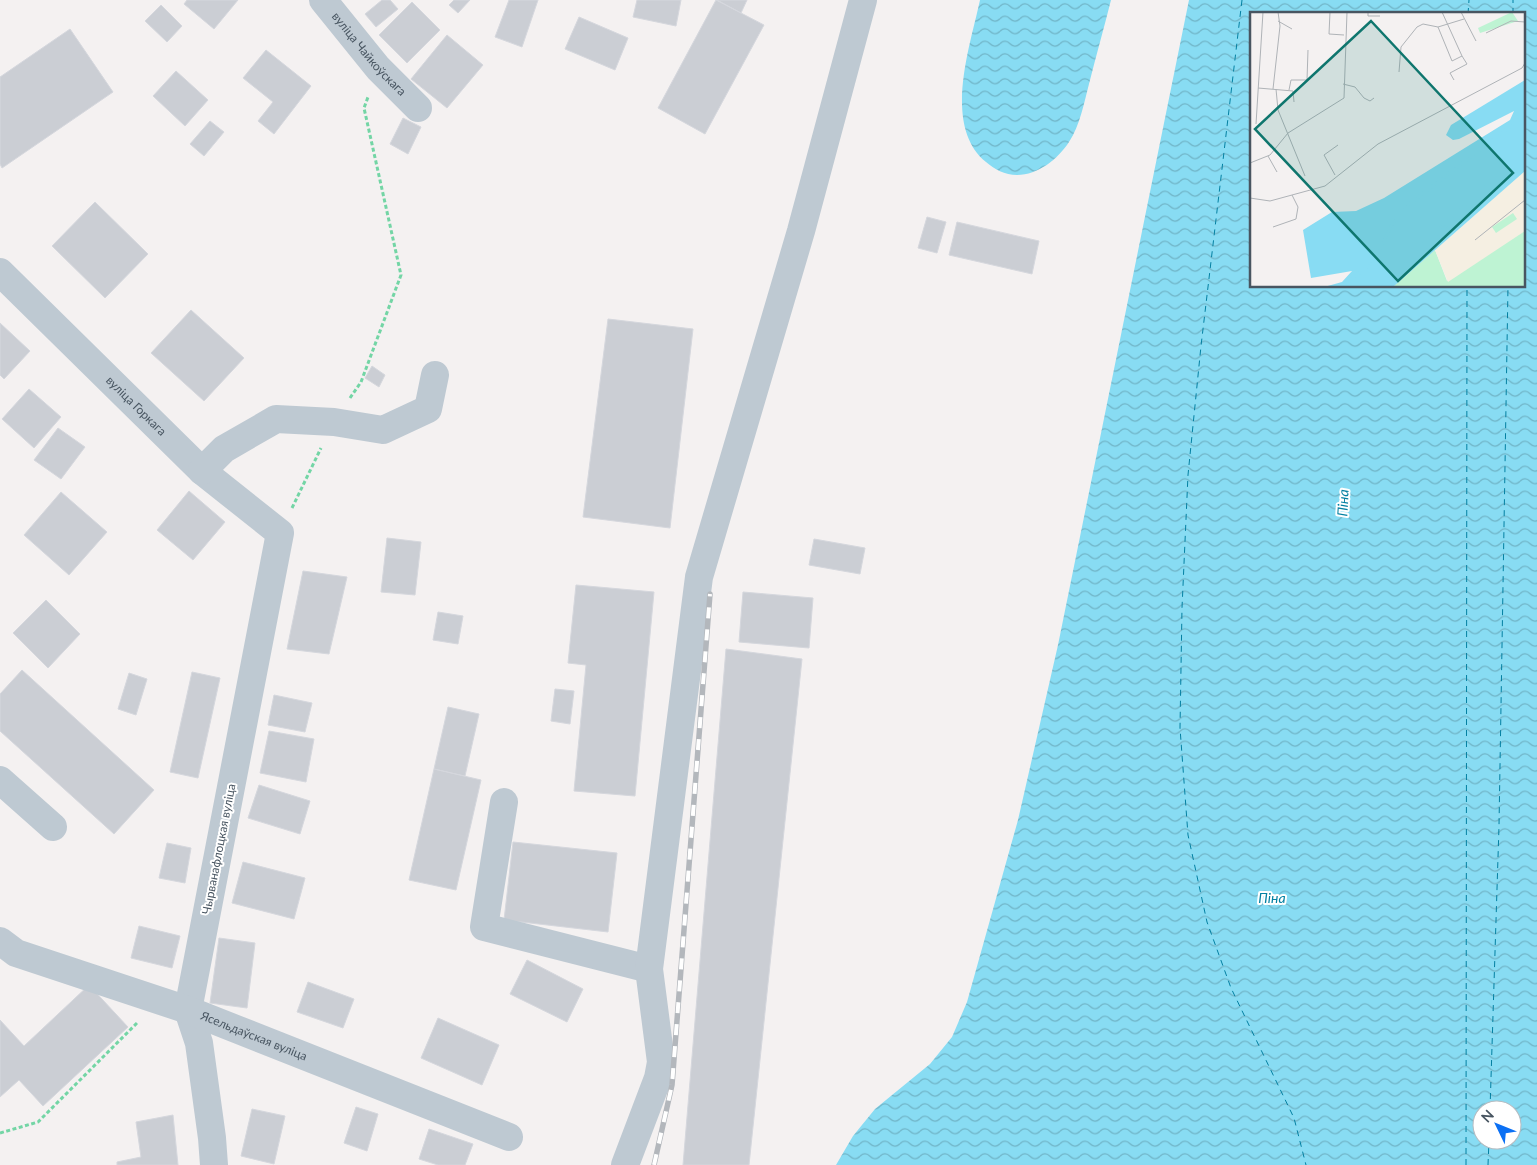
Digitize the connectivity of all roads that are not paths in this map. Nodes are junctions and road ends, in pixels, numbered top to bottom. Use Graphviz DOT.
graph roads {
  1 [pos="323,0"];
  2 [pos="863,0"];
  3 [pos="418,108"];
  4 [pos="0,272"];
  5 [pos="435,375"];
  6 [pos="202,471"];
  7 [pos="280,533"];
  8 [pos="0,780"];
  9 [pos="504,802"];
  10 [pos="53,827"];
  11 [pos="0,941"];
  12 [pos="649,969"];
  13 [pos="188,1010"];
  14 [pos="509,1137"];
  15 [pos="214,1165"];
  16 [pos="625,1165"];
  1 -- 3 [label="street, вуліца Чайкоўскага"];
  2 -- 12 [label="street"];
  4 -- 6 [label="street, вуліца Горкага"];
  5 -- 6 [label="street"];
  6 -- 7 [label="street, вуліца Горкага"];
  7 -- 13 [label="street, Чырванафлоцкая вуліца"];
  8 -- 10 [label="street"];
  9 -- 12 [label="street"];
  11 -- 13 [label="street, Ясельдаўская вуліца"];
  12 -- 16 [label="street"];
  13 -- 14 [label="street, Ясельдаўская вуліца"];
  13 -- 15 [label="street, Чырванафлоцкая вуліца"];
}
